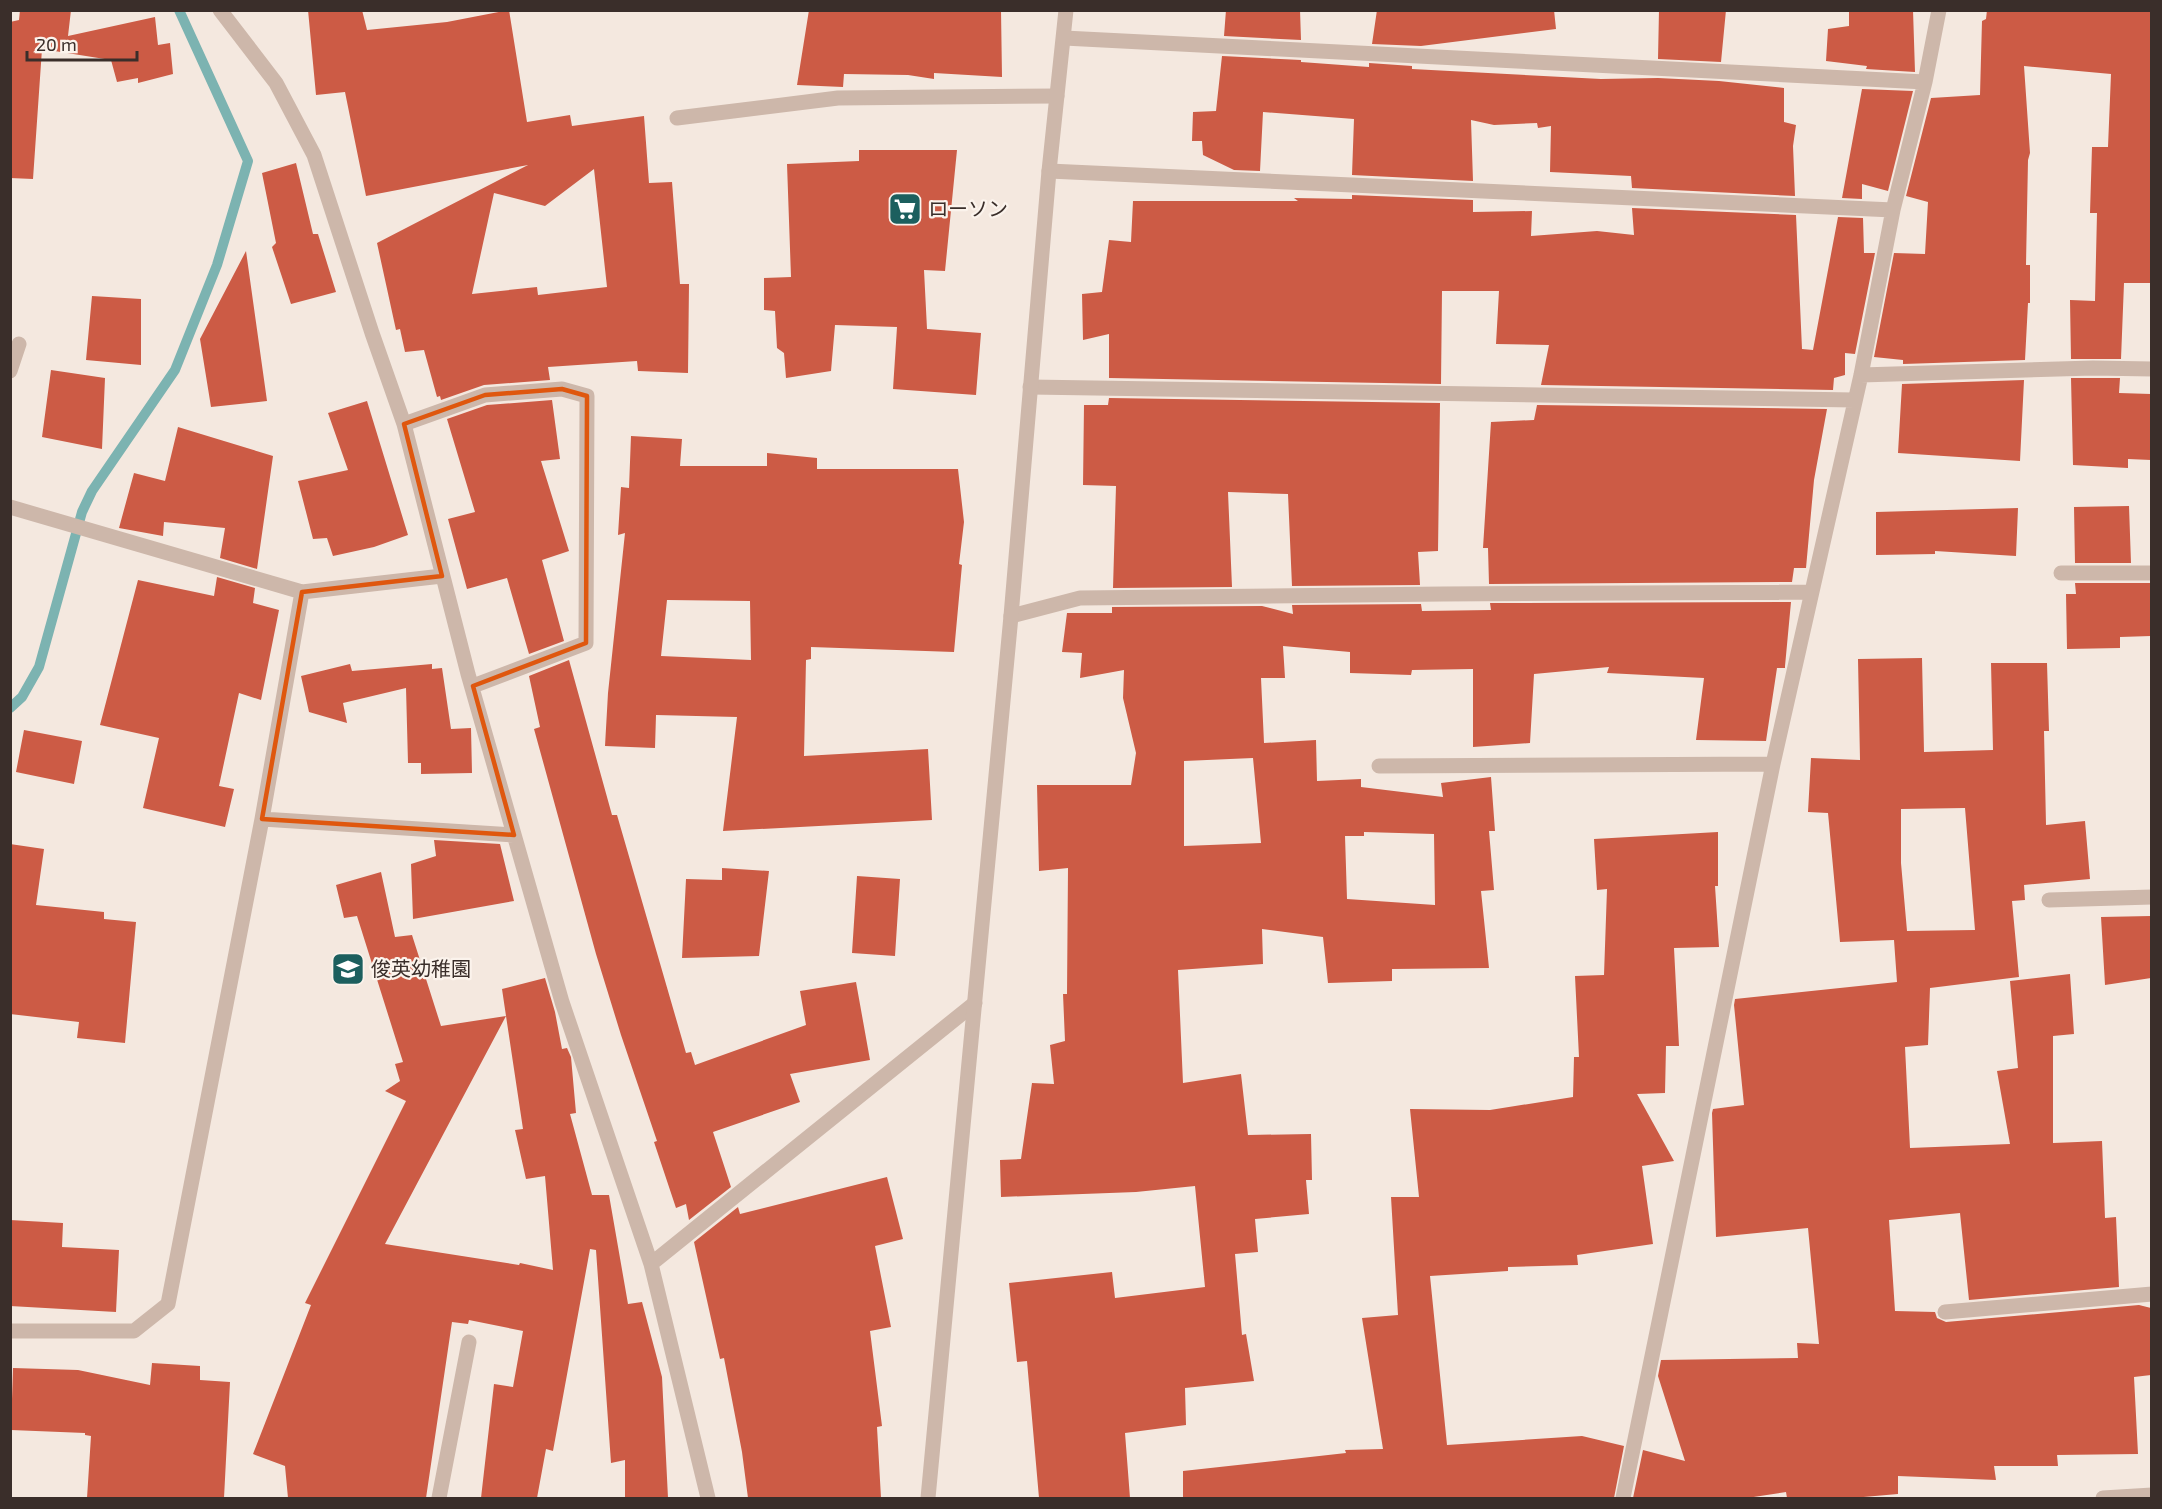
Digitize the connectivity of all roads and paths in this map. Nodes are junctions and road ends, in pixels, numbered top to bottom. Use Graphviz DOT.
graph roads {
  1 [pos="220,10"];
  2 [pos="1066,10"];
  3 [pos="1940,10"];
  4 [pos="1064,38"];
  5 [pos="1925,82"];
  6 [pos="1058,96"];
  7 [pos="677,118"];
  8 [pos="1049,171"];
  9 [pos="1893,210"];
  10 [pos="19,344"];
  11 [pos="2151,369"];
  12 [pos="10,372"];
  13 [pos="1861,375"];
  14 [pos="1030,387"];
  15 [pos="1854,400"];
  16 [pos="404,424"];
  17 [pos="10,507"];
  18 [pos="2061,573"];
  19 [pos="2151,573"];
  20 [pos="442,576"];
  21 [pos="302,592"];
  22 [pos="1811,592"];
  23 [pos="1011,616"];
  24 [pos="473,686"];
  25 [pos="1773,764"];
  26 [pos="1379,766"];
  27 [pos="262,819"];
  28 [pos="514,835"];
  29 [pos="2151,897"];
  30 [pos="2049,900"];
  31 [pos="975,1003"];
  32 [pos="651,1264"];
  33 [pos="2151,1294"];
  34 [pos="1945,1312"];
  35 [pos="10,1330"];
  36 [pos="469,1342"];
  37 [pos="2151,1495"];
  38 [pos="439,1498"];
  39 [pos="708,1498"];
  40 [pos="928,1498"];
  41 [pos="1623,1498"];
  42 [pos="2103,1498"];
  1 -- 16 [label="street"];
  2 -- 4 [label="street"];
  3 -- 5 [label="street"];
  4 -- 5 [label="street"];
  4 -- 6 [label="street"];
  5 -- 9 [label="street"];
  6 -- 7 [label="street"];
  6 -- 8 [label="street"];
  8 -- 9 [label="street"];
  8 -- 14 [label="street"];
  9 -- 13 [label="street"];
  10 -- 12 [label="street"];
  11 -- 13 [label="street"];
  13 -- 15 [label="street"];
  14 -- 15 [label="street"];
  14 -- 23 [label="street"];
  15 -- 22 [label="street"];
  16 -- 20 [label="street"];
  16 -- 24 [label="street"];
  17 -- 21 [label="street"];
  18 -- 19 [label="street"];
  20 -- 21 [label="street"];
  20 -- 24 [label="street"];
  21 -- 27 [label="street"];
  22 -- 23 [label="street"];
  22 -- 25 [label="street"];
  23 -- 31 [label="street"];
  24 -- 28 [label="street"];
  25 -- 26 [label="street"];
  25 -- 41 [label="street"];
  27 -- 28 [label="street"];
  27 -- 35 [label="street"];
  28 -- 32 [label="street"];
  29 -- 30 [label="street"];
  31 -- 32 [label="street"];
  31 -- 40 [label="street"];
  32 -- 39 [label="street"];
  33 -- 34 [label="street"];
  36 -- 38 [label="street"];
  37 -- 42 [label="street"];
}
